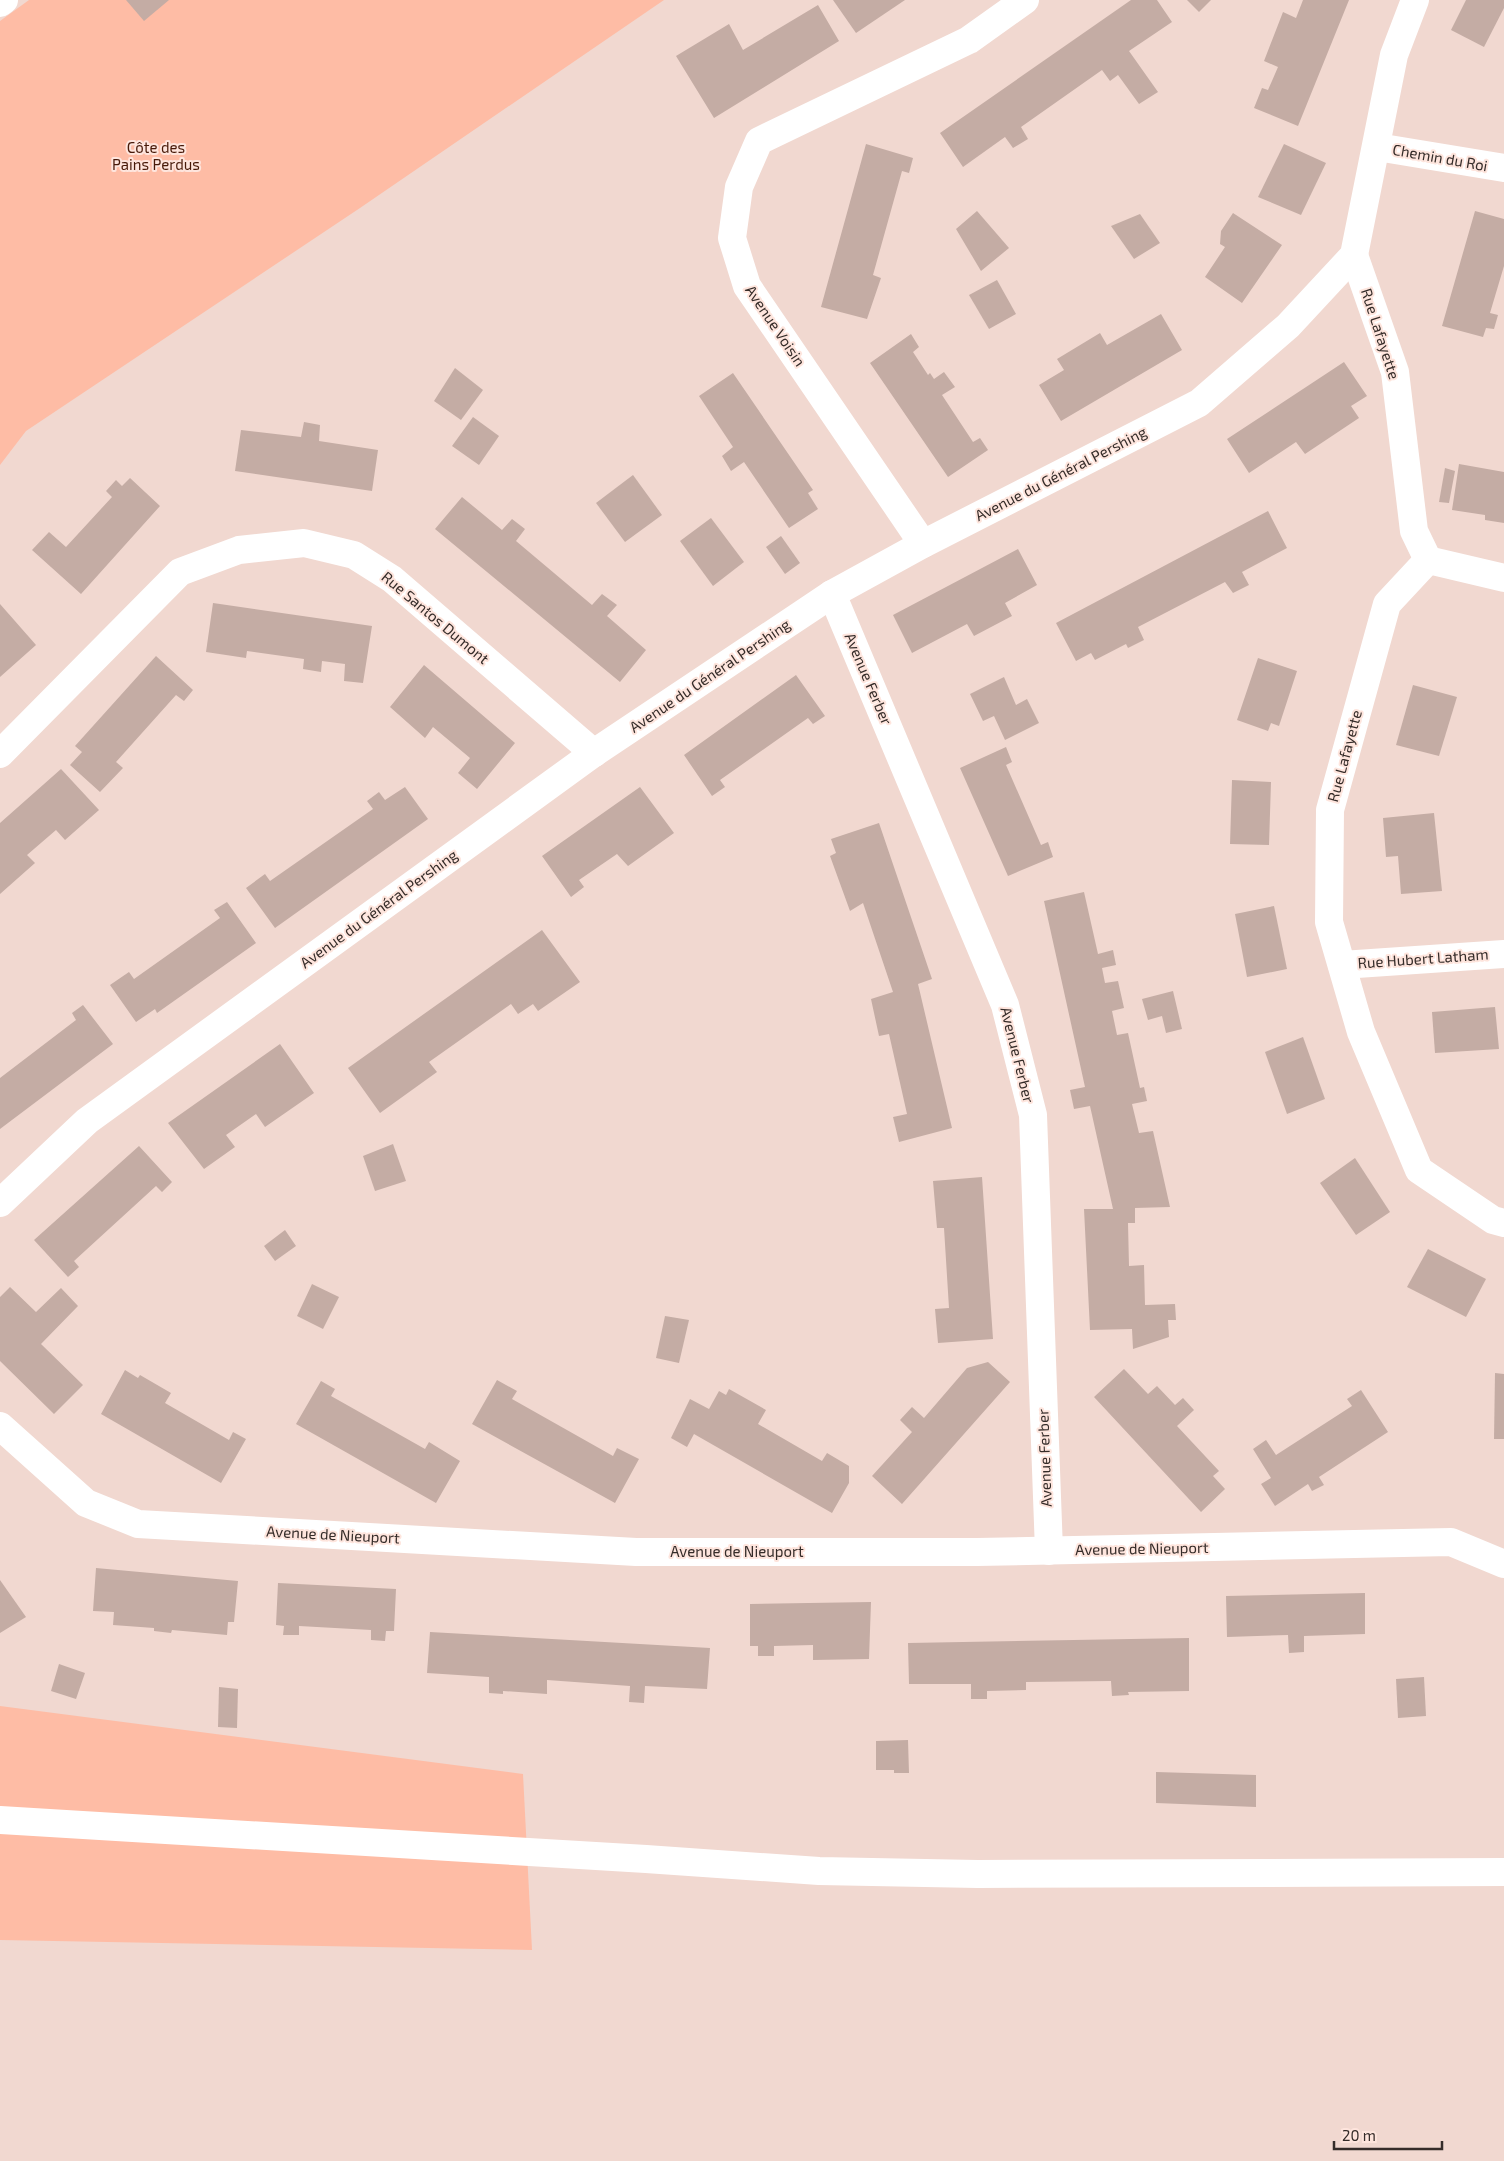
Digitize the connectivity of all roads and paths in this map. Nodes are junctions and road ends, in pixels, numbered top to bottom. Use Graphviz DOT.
graph roads {
  1 [pos="4,0"];
  2 [pos="1024,0"];
  3 [pos="1414,0"];
  4 [pos="0,3"];
  5 [pos="1377,147"];
  6 [pos="1504,168"];
  7 [pos="1354,255"];
  8 [pos="923,544"];
  9 [pos="1428,560"];
  10 [pos="1504,578"];
  11 [pos="832,594"];
  12 [pos="594,753"];
  13 [pos="0,754"];
  14 [pos="1504,954"];
  15 [pos="1342,965"];
  16 [pos="0,1203"];
  17 [pos="1504,1223"];
  18 [pos="0,1426"];
  19 [pos="1049,1551"];
  20 [pos="1504,1564"];
  21 [pos="0,1820"];
  22 [pos="1504,1872"];
  1 -- 4 [label="street"];
  2 -- 8 [label="street, Avenue Voisin"];
  3 -- 5 [label="street"];
  5 -- 6 [label="street, Chemin du Roi"];
  5 -- 7 [label="street"];
  7 -- 8 [label="street, Avenue du Général Pershing"];
  7 -- 9 [label="street, Rue Lafayette"];
  8 -- 11 [label="street, Avenue du Général Pershing"];
  9 -- 10 [label="street"];
  9 -- 15 [label="street, Rue Lafayette"];
  11 -- 12 [label="street, Avenue du Général Pershing"];
  11 -- 19 [label="street, Avenue Ferber"];
  12 -- 13 [label="street, Rue Santos Dumont"];
  12 -- 16 [label="street, Avenue du Général Pershing"];
  14 -- 15 [label="street, Rue Hubert Latham"];
  15 -- 17 [label="street, Rue Lafayette"];
  18 -- 19 [label="street, Avenue de Nieuport"];
  19 -- 20 [label="street, Avenue de Nieuport"];
  21 -- 22 [label="street"];
}
